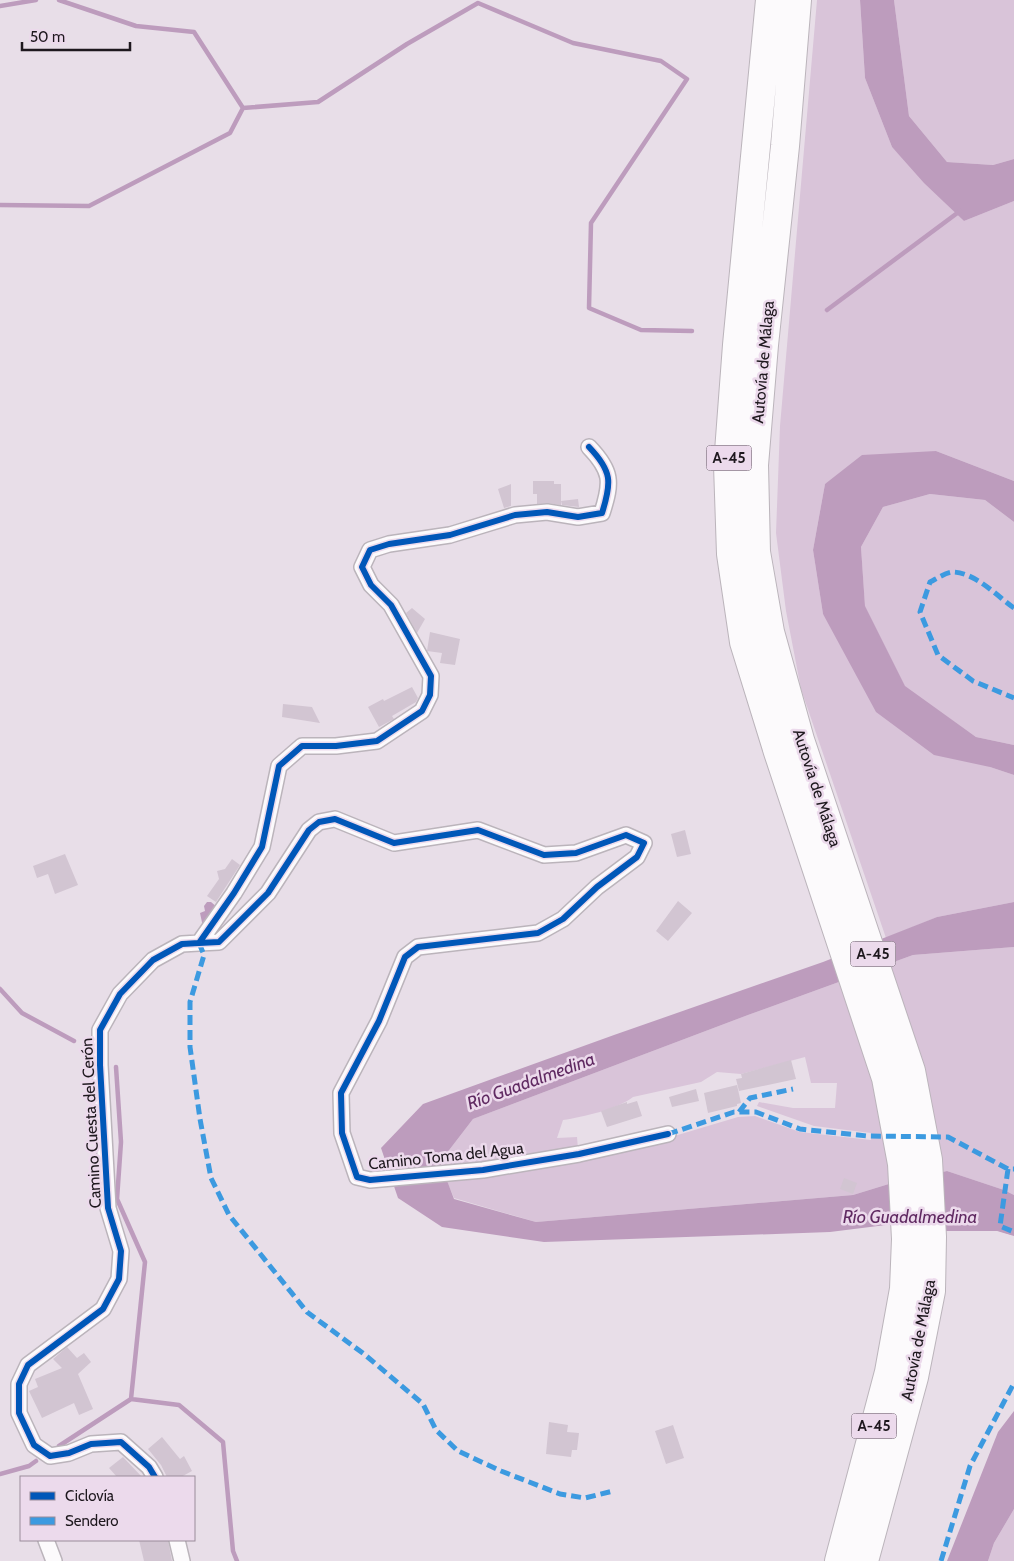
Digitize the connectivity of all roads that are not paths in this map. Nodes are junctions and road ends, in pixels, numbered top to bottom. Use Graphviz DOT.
graph roads {
  1 [pos="770,0"];
  2 [pos="797,0"];
  3 [pos="589,447"];
  4 [pos="199,943"];
  5 [pos="880,1016"];
  6 [pos="668,1134"];
  7 [pos="154,1476"];
  8 [pos="46,1541"];
  9 [pos="177,1541"];
  10 [pos="54,1561"];
  11 [pos="182,1561"];
  12 [pos="839,1561"];
  13 [pos="864,1561"];
  1 -- 5 [label="highway, Autovía de Málaga / A-45"];
  2 -- 5 [label="highway, Autovía de Málaga / A-45"];
  3 -- 4 [label="street"];
  4 -- 6 [label="street, Camino Toma del Agua"];
  4 -- 7 [label="street, Camino Cuesta del Cerón"];
  5 -- 12 [label="highway, Autovía de Málaga / A-45"];
  5 -- 13 [label="highway, Autovía de Málaga / A-45"];
  8 -- 10 [label="street"];
  9 -- 11 [label="street"];
}
